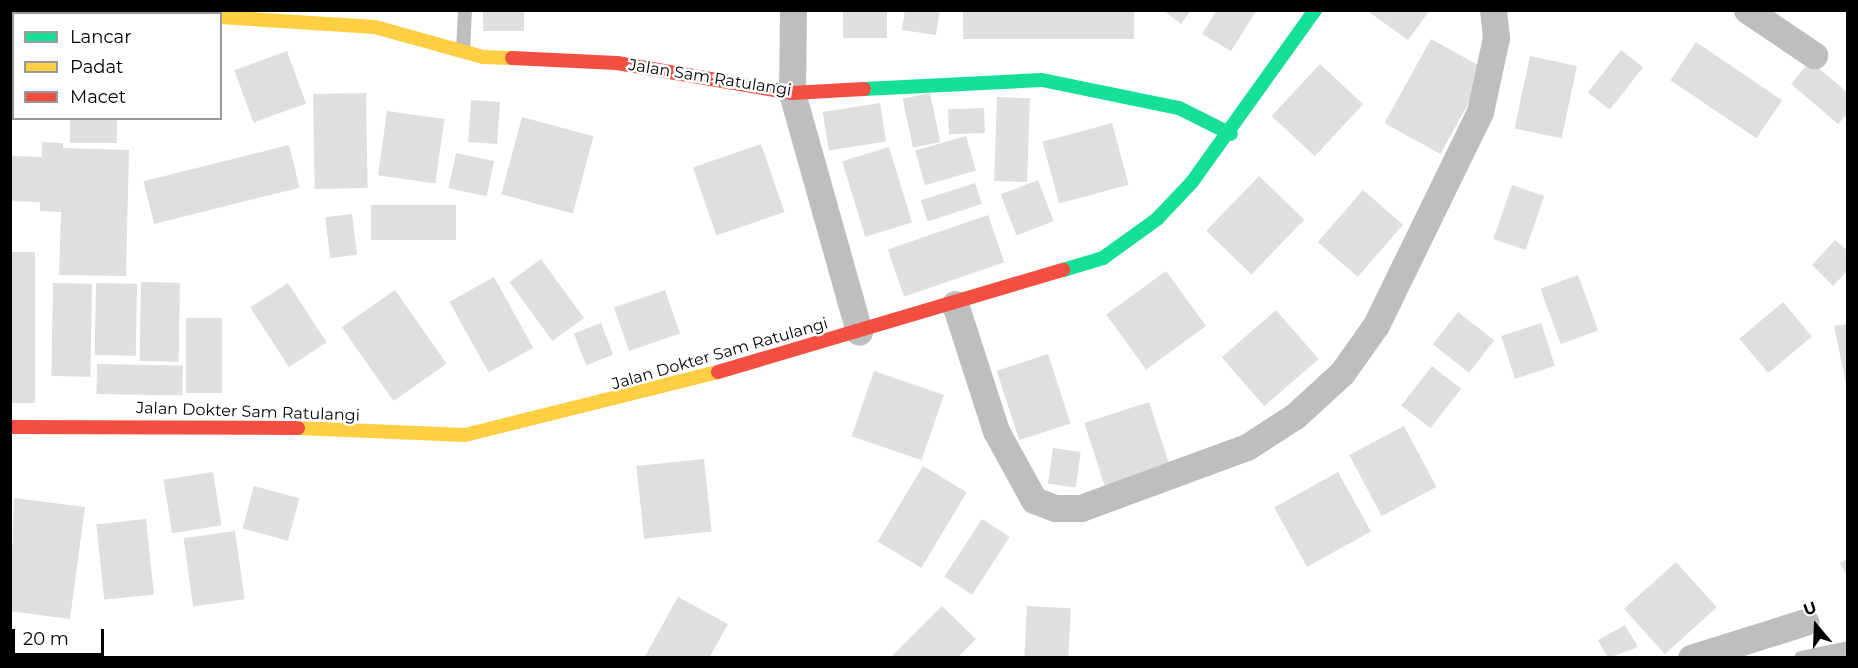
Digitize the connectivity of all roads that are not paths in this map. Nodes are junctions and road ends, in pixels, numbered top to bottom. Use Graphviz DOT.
graph roads {
  1 [pos="110,10"];
  2 [pos="465,10"];
  3 [pos="793,10"];
  4 [pos="1315,10"];
  5 [pos="1493,10"];
  6 [pos="1747,10"];
  7 [pos="136,12"];
  8 [pos="222,17"];
  9 [pos="463,51"];
  10 [pos="1814,55"];
  11 [pos="792,93"];
  12 [pos="1231,134"];
  13 [pos="955,304"];
  14 [pos="859,332"];
  15 [pos="10,427"];
  16 [pos="1805,622"];
  17 [pos="1848,648"];
  18 [pos="1691,657"];
  19 [pos="1801,657"];
  1 -- 7 [label="street"];
  2 -- 9 [label="lane"];
  3 -- 11 [label="street"];
  4 -- 12 [label="street, Jalan Dokter Sam Ratulangi"];
  5 -- 13 [label="street"];
  6 -- 10 [label="street"];
  8 -- 9 [label="street, Jalan Sam Ratulangi"];
  9 -- 11 [label="street, Jalan Sam Ratulangi"];
  11 -- 12 [label="street, Jalan Sam Ratulangi"];
  11 -- 14 [label="street"];
  12 -- 13 [label="street, Jalan Dokter Sam Ratulangi"];
  13 -- 14 [label="street, Jalan Dokter Sam Ratulangi"];
  14 -- 15 [label="street, Jalan Dokter Sam Ratulangi"];
  16 -- 18 [label="street"];
  17 -- 19 [label="lane"];
}
